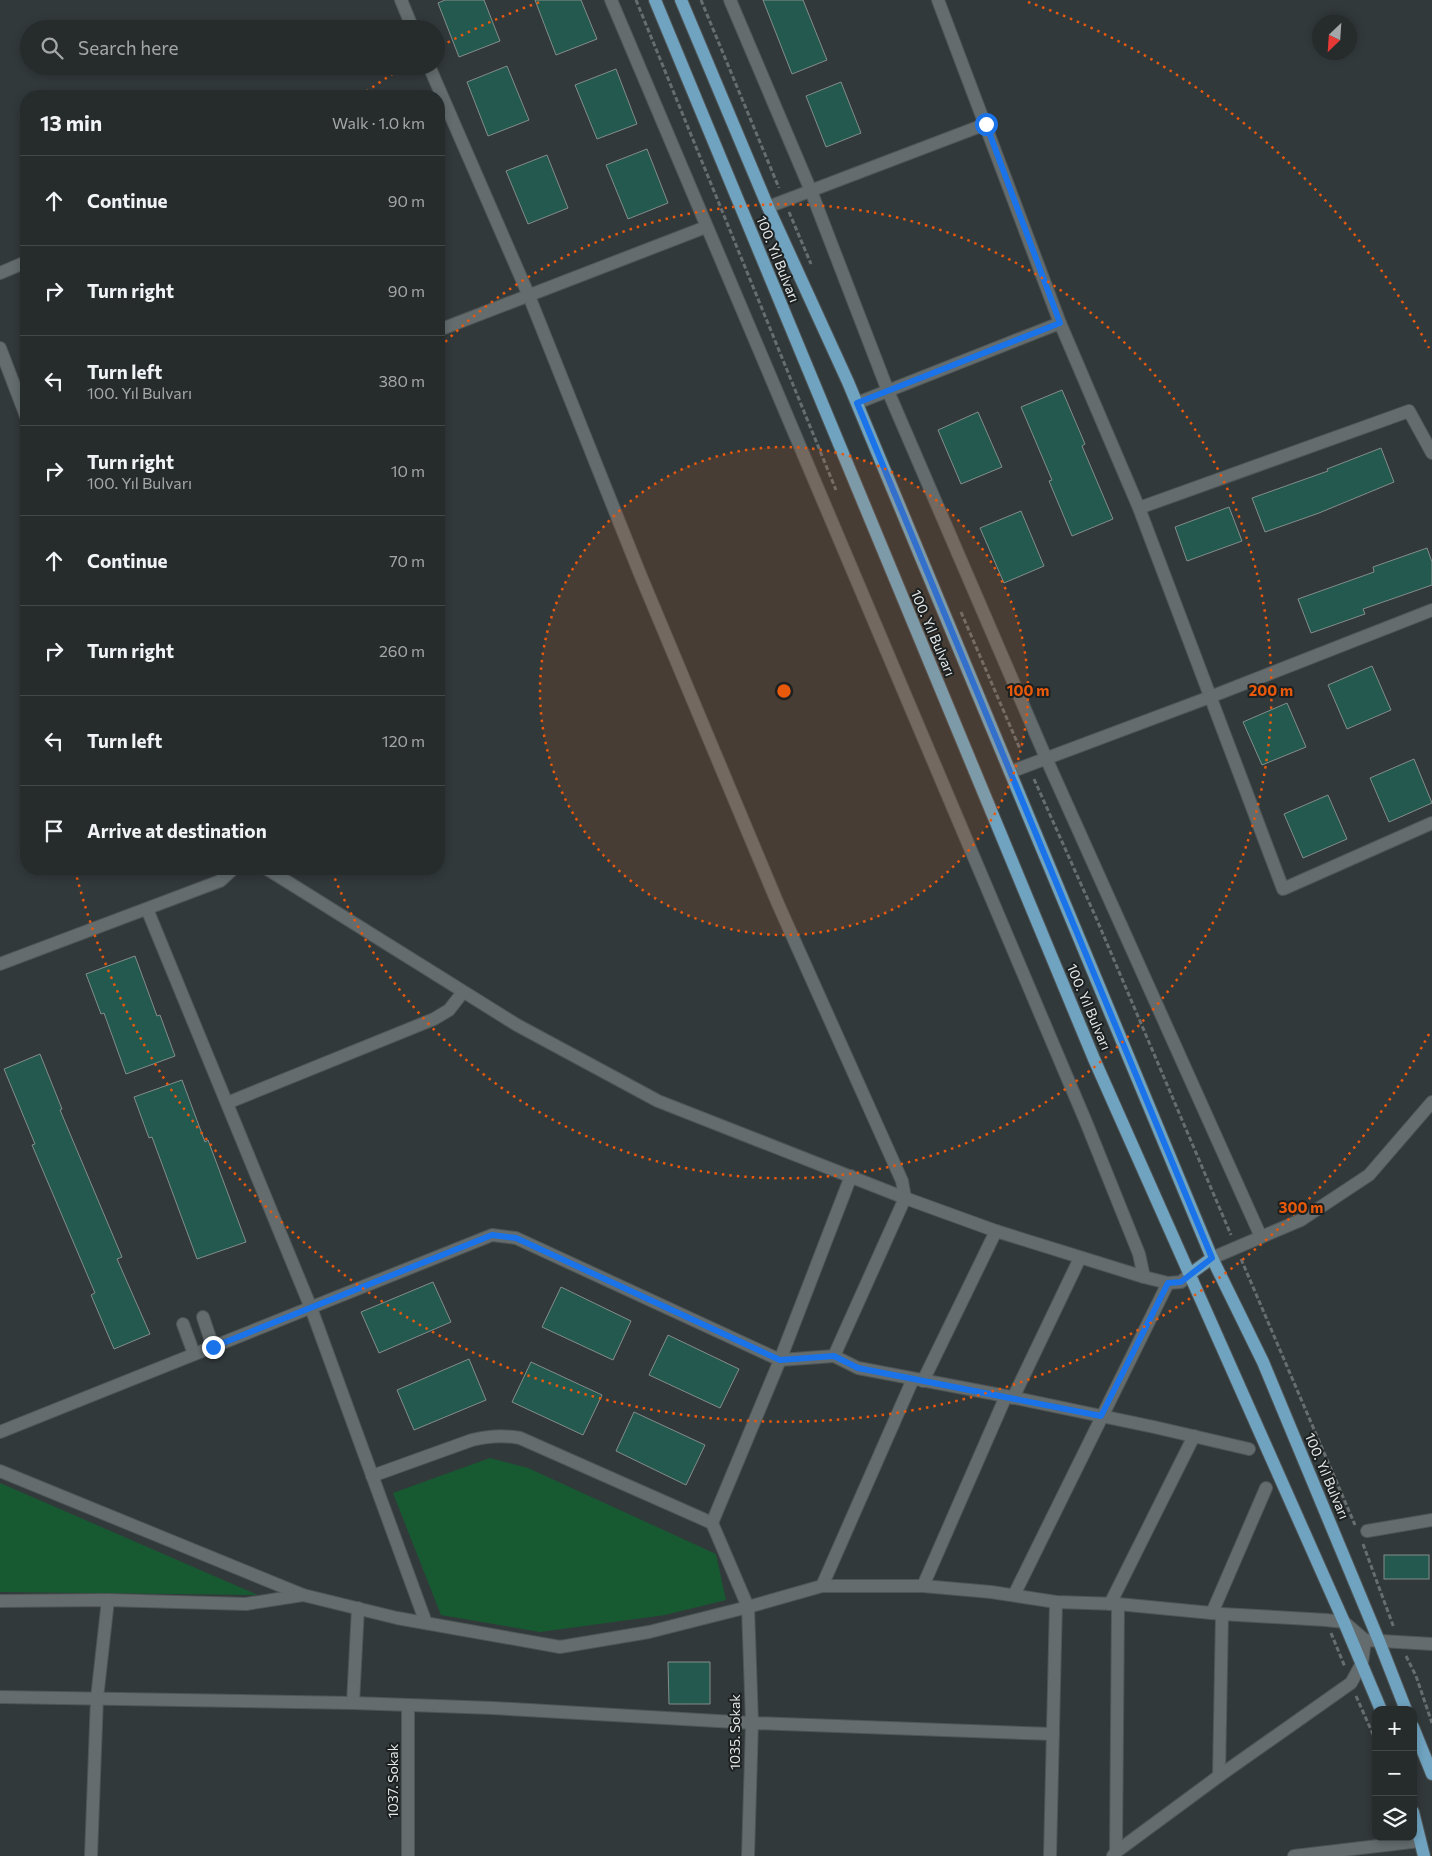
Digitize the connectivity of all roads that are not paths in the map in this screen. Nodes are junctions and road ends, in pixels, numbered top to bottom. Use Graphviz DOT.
graph roads {
  1 [pos="401,0"];
  2 [pos="611,0"];
  3 [pos="655,0"];
  4 [pos="681,0"];
  5 [pos="730,0"];
  6 [pos="938,0"];
  7 [pos="409,20"];
  8 [pos="432,75"];
  9 [pos="437,90"];
  10 [pos="445,109"];
  11 [pos="986,124"];
  12 [pos="811,191"];
  13 [pos="768,207"];
  14 [pos="706,227"];
  15 [pos="20,265"];
  16 [pos="0,273"];
  17 [pos="529,296"];
  18 [pos="1060,323"];
  19 [pos="445,328"];
  20 [pos="0,348"];
  21 [pos="888,391"];
  22 [pos="20,400"];
  23 [pos="857,403"];
  24 [pos="1432,453"];
  25 [pos="1139,508"];
  26 [pos="1432,610"];
  27 [pos="1210,697"];
  28 [pos="1046,758"];
  29 [pos="1010,772"];
  30 [pos="1432,823"];
  31 [pos="227,875"];
  32 [pos="277,875"];
  33 [pos="147,909"];
  34 [pos="0,964"];
  35 [pos="463,992"];
  36 [pos="227,1102"];
  37 [pos="1432,1102"];
  38 [pos="851,1176"];
  39 [pos="905,1198"];
  40 [pos="996,1231"];
  41 [pos="1261,1237"];
  42 [pos="1080,1258"];
  43 [pos="1212,1258"];
  44 [pos="1190,1274"];
  45 [pos="1144,1277"];
  46 [pos="1168,1283"];
  47 [pos="311,1308"];
  48 [pos="202,1317"];
  49 [pos="183,1324"];
  50 [pos="213,1347"];
  51 [pos="194,1354"];
  52 [pos="834,1356"];
  53 [pos="780,1360"];
  54 [pos="918,1380"];
  55 [pos="1009,1397"];
  56 [pos="1101,1416"];
  57 [pos="0,1432"];
  58 [pos="1194,1436"];
  59 [pos="1249,1449"];
  60 [pos="0,1471"];
  61 [pos="372,1476"];
  62 [pos="1266,1488"];
  63 [pos="1432,1520"];
  64 [pos="712,1522"];
  65 [pos="1360,1531"];
  66 [pos="822,1586"];
  67 [pos="922,1586"];
  68 [pos="303,1595"];
  69 [pos="1014,1595"];
  70 [pos="108,1600"];
  71 [pos="0,1601"];
  72 [pos="1056,1602"];
  73 [pos="1114,1604"];
  74 [pos="748,1607"];
  75 [pos="358,1608"];
  76 [pos="1217,1613"];
  77 [pos="426,1622"];
  78 [pos="1344,1622"];
  79 [pos="1365,1640"];
  80 [pos="1379,1641"];
  81 [pos="1432,1644"];
  82 [pos="1362,1664"];
  83 [pos="0,1697"];
  84 [pos="97,1698"];
  85 [pos="353,1703"];
  86 [pos="408,1705"];
  87 [pos="1379,1706"];
  88 [pos="1404,1706"];
  89 [pos="752,1723"];
  90 [pos="1053,1734"];
  91 [pos="1417,1737"];
  92 [pos="1432,1774"];
  93 [pos="1219,1776"];
  94 [pos="1417,1828"];
  95 [pos="1420,1840"];
  96 [pos="1114,1854"];
  97 [pos="91,1856"];
  98 [pos="408,1856"];
  99 [pos="748,1856"];
  100 [pos="1050,1856"];
  101 [pos="1294,1856"];
  102 [pos="1424,1856"];
  1 -- 7 [label="street"];
  2 -- 14 [label="street"];
  3 -- 44 [label="main road, 100. Yıl Bulvarı"];
  4 -- 13 [label="main road, 100. Yıl Bulvarı"];
  5 -- 12 [label="street"];
  6 -- 11 [label="street"];
  8 -- 9 [label="street"];
  10 -- 17 [label="street"];
  11 -- 12 [label="street"];
  11 -- 18 [label="street"];
  12 -- 13 [label="street"];
  12 -- 21 [label="street"];
  13 -- 23 [label="main road, 100. Yıl Bulvarı"];
  14 -- 17 [label="street"];
  14 -- 45 [label="street"];
  15 -- 16 [label="street"];
  17 -- 19 [label="street"];
  17 -- 39 [label="street"];
  18 -- 21 [label="street"];
  18 -- 25 [label="street"];
  20 -- 22 [label="street"];
  21 -- 23 [label="street"];
  21 -- 28 [label="street"];
  23 -- 29 [label="main road, 100. Yıl Bulvarı"];
  24 -- 25 [label="street"];
  25 -- 27 [label="street"];
  26 -- 27 [label="street"];
  27 -- 28 [label="street"];
  27 -- 30 [label="street"];
  28 -- 29 [label="street"];
  28 -- 41 [label="street"];
  29 -- 43 [label="main road, 100. Yıl Bulvarı"];
  31 -- 33 [label="street"];
  32 -- 35 [label="street"];
  33 -- 34 [label="street"];
  33 -- 36 [label="street"];
  35 -- 36 [label="street"];
  35 -- 38 [label="street"];
  36 -- 47 [label="street"];
  37 -- 41 [label="street"];
  38 -- 39 [label="street"];
  38 -- 53 [label="street"];
  39 -- 40 [label="street"];
  39 -- 52 [label="street"];
  40 -- 42 [label="street"];
  40 -- 54 [label="street"];
  41 -- 43 [label="street"];
  42 -- 45 [label="street"];
  42 -- 55 [label="street"];
  43 -- 44 [label="main road"];
  43 -- 80 [label="main road, 100. Yıl Bulvarı"];
  44 -- 46 [label="street"];
  44 -- 78 [label="main road, 100. Yıl Bulvarı"];
  45 -- 46 [label="street"];
  46 -- 56 [label="street"];
  47 -- 50 [label="street"];
  47 -- 53 [label="street"];
  47 -- 61 [label="street"];
  48 -- 50 [label="street"];
  49 -- 51 [label="street"];
  50 -- 51 [label="street"];
  51 -- 57 [label="street"];
  52 -- 53 [label="street"];
  52 -- 54 [label="street"];
  53 -- 64 [label="street"];
  54 -- 55 [label="street"];
  54 -- 66 [label="street"];
  55 -- 56 [label="street"];
  55 -- 67 [label="street"];
  56 -- 58 [label="street"];
  56 -- 69 [label="street"];
  58 -- 59 [label="street"];
  58 -- 73 [label="street"];
  60 -- 68 [label="street"];
  61 -- 64 [label="street"];
  61 -- 77 [label="street"];
  62 -- 76 [label="street"];
  63 -- 65 [label="street"];
  64 -- 74 [label="street"];
  66 -- 67 [label="street"];
  66 -- 74 [label="street"];
  67 -- 69 [label="street"];
  68 -- 70 [label="street"];
  68 -- 75 [label="street"];
  69 -- 72 [label="street"];
  70 -- 71 [label="street"];
  70 -- 84 [label="street"];
  72 -- 73 [label="street"];
  72 -- 90 [label="street"];
  73 -- 76 [label="street"];
  73 -- 96 [label="street"];
  74 -- 77 [label="street"];
  74 -- 89 [label="street, 1035. Sokak"];
  75 -- 77 [label="street"];
  75 -- 85 [label="street"];
  76 -- 78 [label="street"];
  76 -- 93 [label="street"];
  78 -- 79 [label="street"];
  78 -- 82 [label="main road, 100. Yıl Bulvarı"];
  79 -- 80 [label="street"];
  79 -- 82 [label="street"];
  80 -- 81 [label="street"];
  80 -- 88 [label="main road, 100. Yıl Bulvarı"];
  82 -- 87 [label="main road, 100. Yıl Bulvarı"];
  82 -- 93 [label="street"];
  83 -- 84 [label="street"];
  84 -- 85 [label="street"];
  84 -- 97 [label="street"];
  85 -- 86 [label="street"];
  86 -- 89 [label="street"];
  86 -- 98 [label="street, 1037. Sokak"];
  89 -- 90 [label="street"];
  89 -- 99 [label="street, 1035. Sokak"];
  90 -- 100 [label="street"];
  91 -- 92 [label="main road"];
  93 -- 96 [label="street"];
  94 -- 95 [label="main road"];
  95 -- 101 [label="street"];
  95 -- 102 [label="main road"];
}
